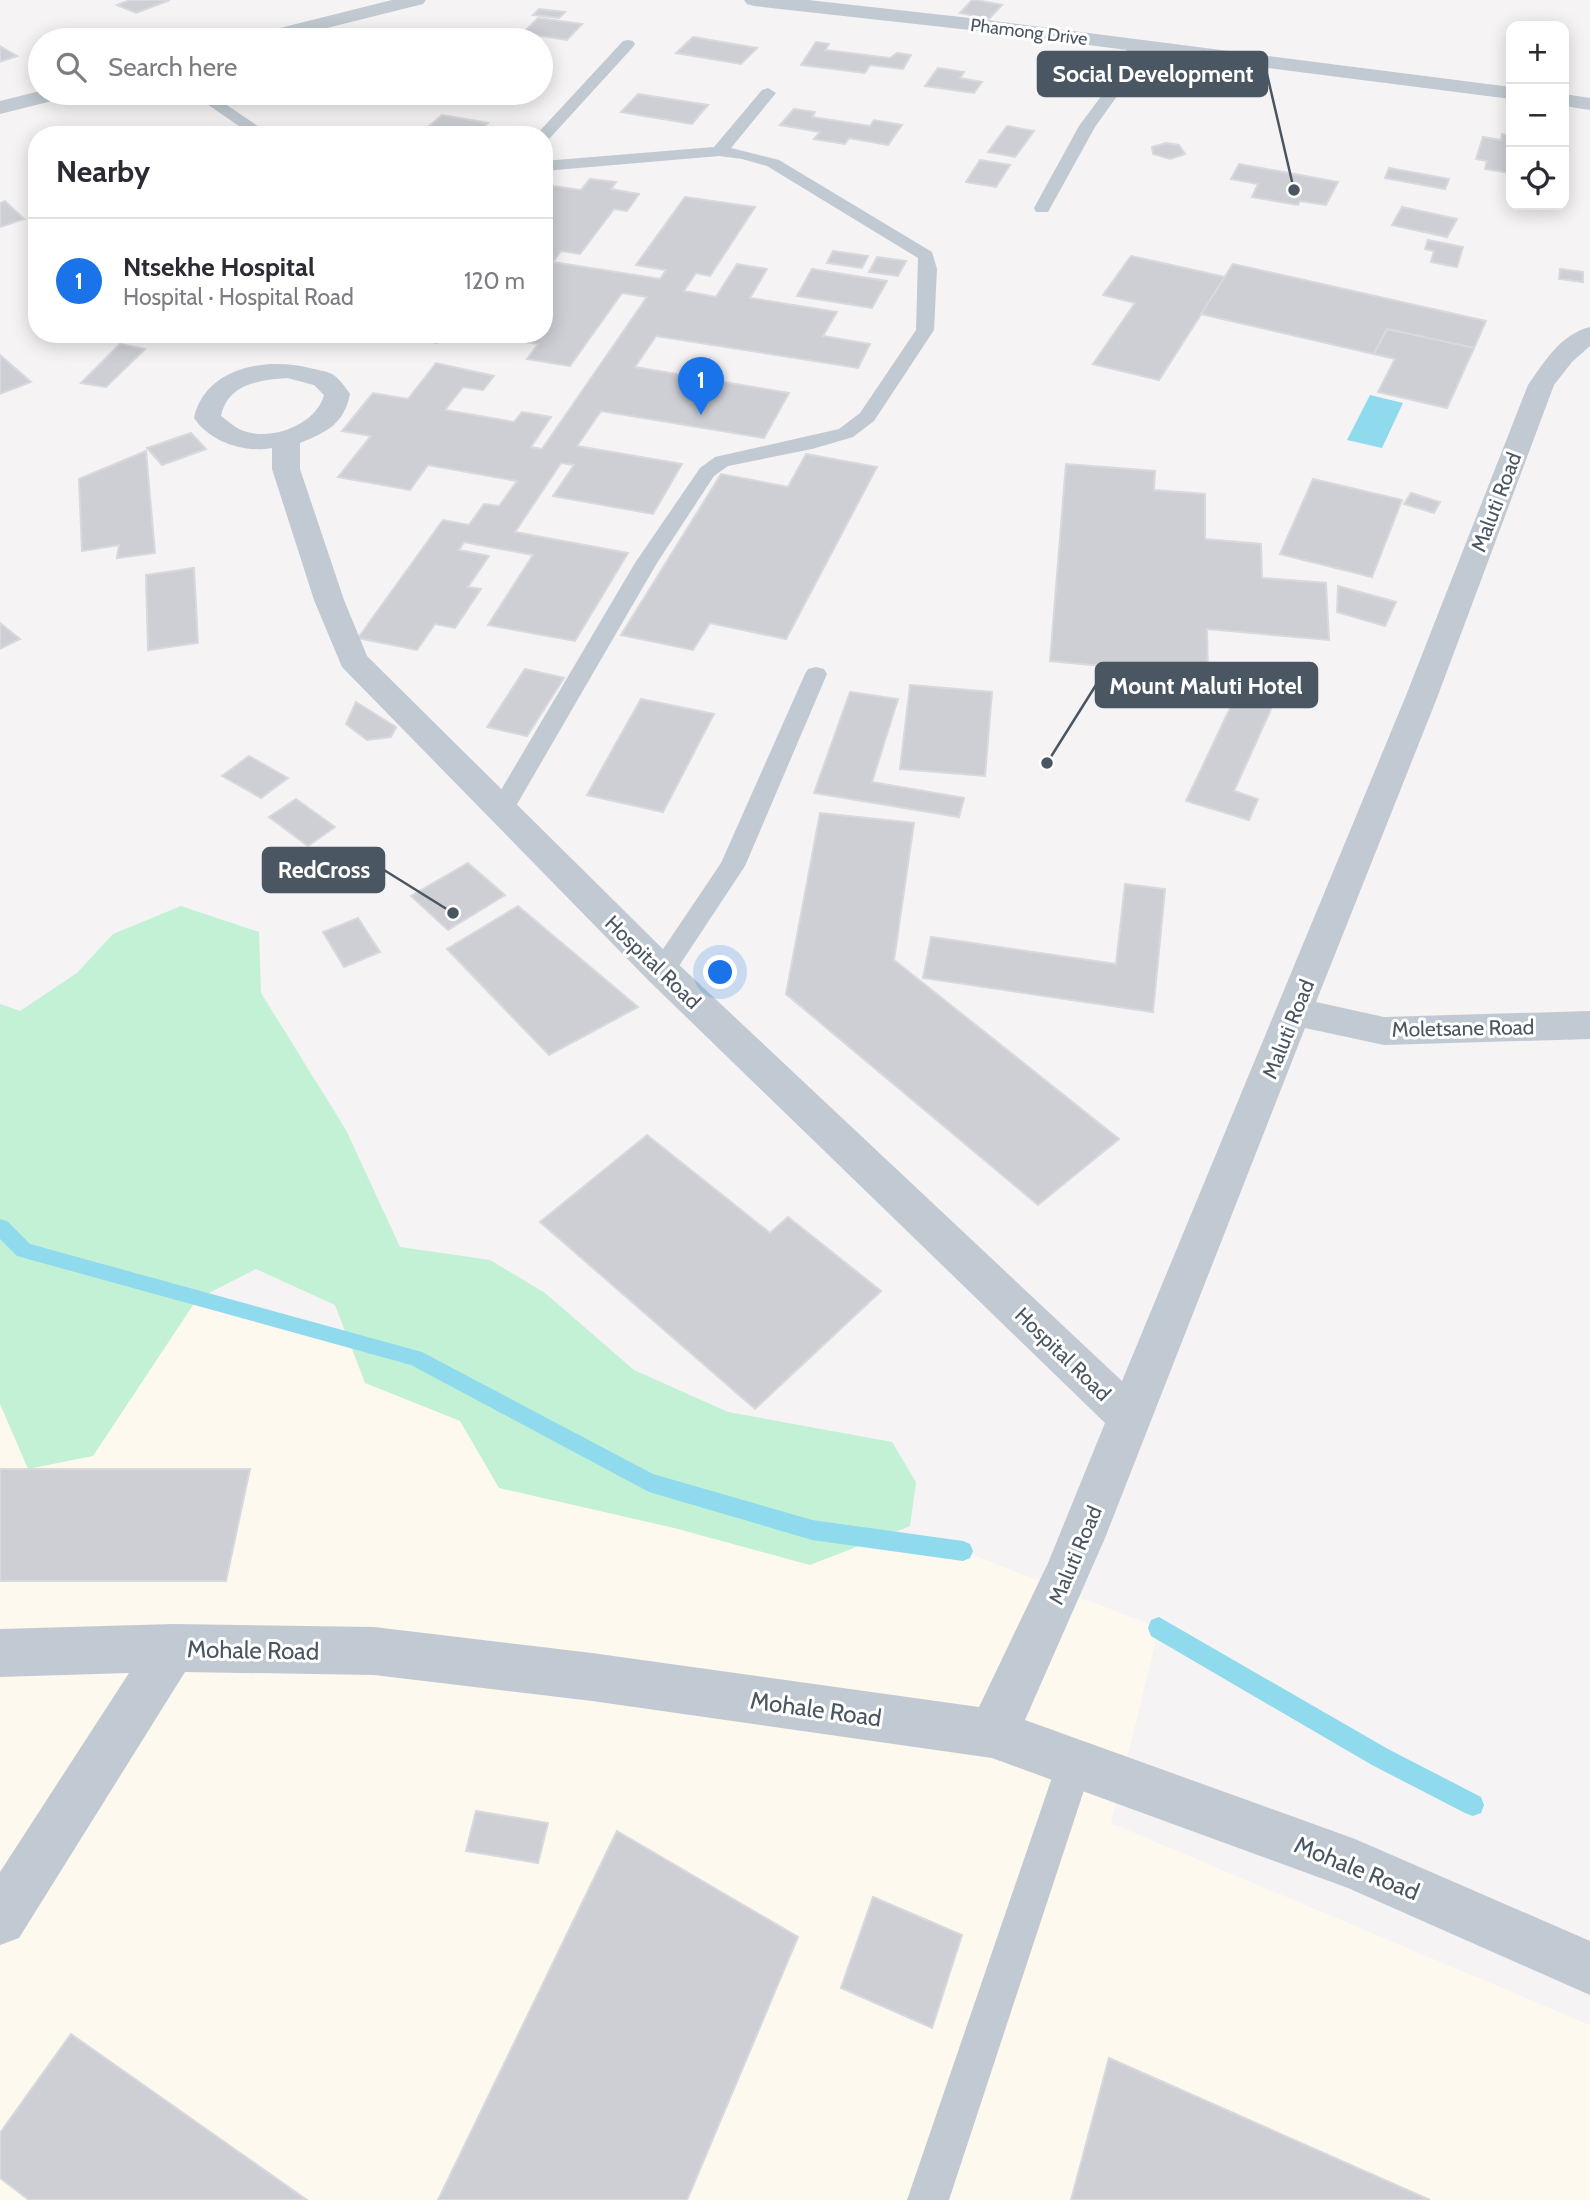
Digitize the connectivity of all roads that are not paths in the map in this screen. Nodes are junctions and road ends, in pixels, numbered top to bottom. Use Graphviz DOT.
graph roads {
  1 [pos="415,0"];
  2 [pos="754,0"];
  3 [pos="303,28"];
  4 [pos="628,44"];
  5 [pos="1136,46"];
  6 [pos="1506,92"];
  7 [pos="768,93"];
  8 [pos="28,100"];
  9 [pos="1569,101"];
  10 [pos="1590,104"];
  11 [pos="217,105"];
  12 [pos="0,108"];
  13 [pos="249,126"];
  14 [pos="552,126"];
  15 [pos="719,151"];
  16 [pos="553,165"];
  17 [pos="1042,208"];
  18 [pos="1590,335"];
  19 [pos="286,439"];
  20 [pos="816,674"];
  21 [pos="500,811"];
  22 [pos="662,971"];
  23 [pos="1296,1012"];
  24 [pos="1590,1025"];
  25 [pos="1129,1417"];
  26 [pos="173,1648"];
  27 [pos="0,1653"];
  28 [pos="992,1733"];
  29 [pos="1075,1763"];
  30 [pos="0,1920"];
  31 [pos="1590,1968"];
  32 [pos="928,2200"];
  1 -- 3 [label="street"];
  2 -- 5 [label="street, Phamong Drive"];
  4 -- 14 [label="lane"];
  5 -- 6 [label="street, Phamong Drive"];
  5 -- 17 [label="lane"];
  7 -- 15 [label="lane"];
  8 -- 12 [label="street"];
  9 -- 10 [label="street"];
  11 -- 13 [label="lane"];
  15 -- 16 [label="lane"];
  15 -- 21 [label="lane"];
  18 -- 23 [label="street, Maluti Road"];
  19 -- 21 [label="street, Hospital Road"];
  20 -- 22 [label="lane"];
  21 -- 22 [label="street, Hospital Road"];
  22 -- 25 [label="street, Hospital Road"];
  23 -- 24 [label="street, Moletsane Road"];
  23 -- 25 [label="street, Maluti Road"];
  25 -- 28 [label="street, Maluti Road"];
  26 -- 27 [label="street, Mohale Road"];
  26 -- 28 [label="street, Mohale Road"];
  26 -- 30 [label="street"];
  28 -- 29 [label="street, Mohale Road"];
  29 -- 31 [label="street, Mohale Road"];
  29 -- 32 [label="lane"];
}
